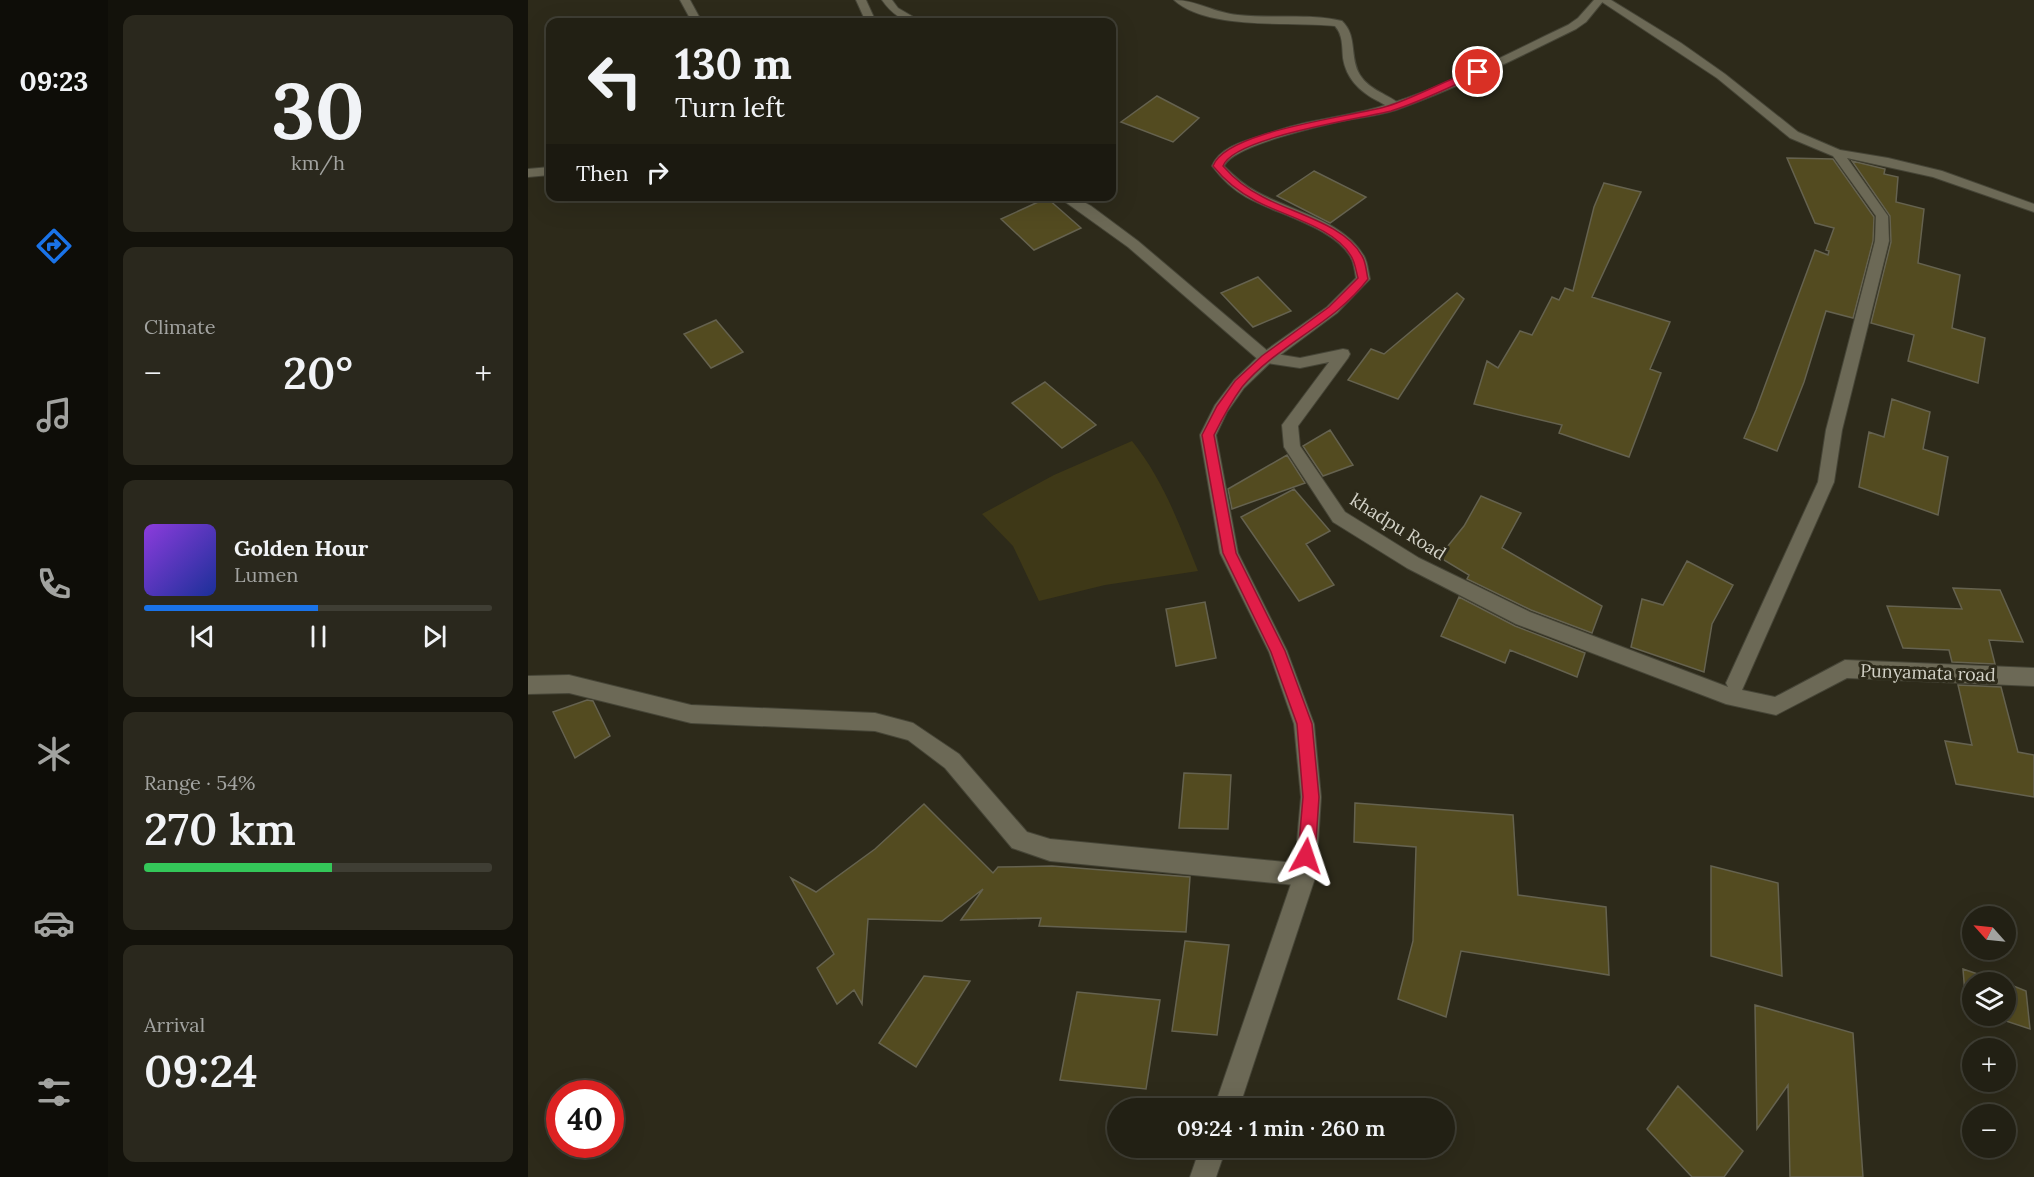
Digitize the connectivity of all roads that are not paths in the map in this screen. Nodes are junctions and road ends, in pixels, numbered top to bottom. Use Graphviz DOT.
graph roads {
  1 [pos="685,0"];
  2 [pos="861,0"];
  3 [pos="887,0"];
  4 [pos="1179,0"];
  5 [pos="1599,0"];
  6 [pos="1604,0"];
  7 [pos="695,18"];
  8 [pos="869,18"];
  9 [pos="909,18"];
  10 [pos="1396,106"];
  11 [pos="1838,153"];
  12 [pos="546,171"];
  13 [pos="528,173"];
  14 [pos="1072,201"];
  15 [pos="2034,208"];
  16 [pos="1266,358"];
  17 [pos="2034,677"];
  18 [pos="528,685"];
  19 [pos="1731,689"];
  20 [pos="1305,875"];
  21 [pos="1229,1098"];
  22 [pos="1210,1158"];
  23 [pos="1203,1177"];
  1 -- 7 [label="street"];
  2 -- 8 [label="street"];
  3 -- 9 [label="street"];
  4 -- 10 [label="street"];
  5 -- 10 [label="street"];
  6 -- 11 [label="street"];
  10 -- 16 [label="street"];
  11 -- 15 [label="street"];
  11 -- 19 [label="street"];
  12 -- 13 [label="street"];
  14 -- 16 [label="street"];
  16 -- 19 [label="street, khadpu Road"];
  16 -- 20 [label="street"];
  17 -- 19 [label="street, Punyamata road"];
  18 -- 20 [label="street"];
  20 -- 21 [label="street"];
  22 -- 23 [label="street"];
}
